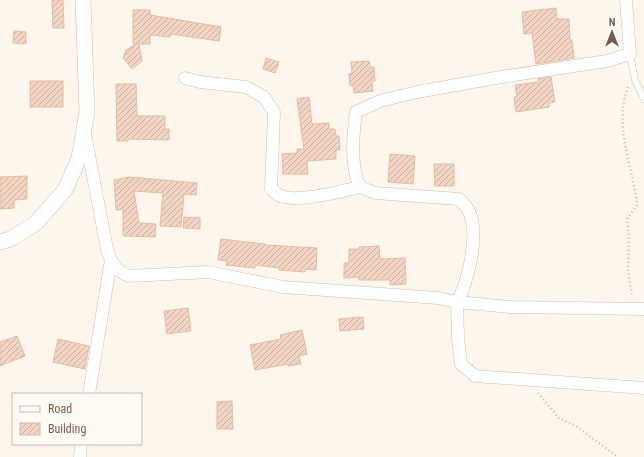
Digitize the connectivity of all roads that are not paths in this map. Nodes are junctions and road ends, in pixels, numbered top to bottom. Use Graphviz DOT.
graph roads {
  1 [pos="82,0"];
  2 [pos="626,0"];
  3 [pos="630,54"];
  4 [pos="185,78"];
  5 [pos="644,99"];
  6 [pos="84,131"];
  7 [pos="360,187"];
  8 [pos="0,242"];
  9 [pos="111,260"];
  10 [pos="457,302"];
  11 [pos="638,309"];
  12 [pos="644,388"];
  13 [pos="89,393"];
  14 [pos="81,445"];
  15 [pos="80,457"];
  1 -- 6 [label="street"];
  2 -- 3 [label="street"];
  3 -- 5 [label="lane"];
  3 -- 7 [label="street"];
  4 -- 7 [label="street"];
  6 -- 8 [label="street"];
  6 -- 9 [label="street"];
  7 -- 10 [label="street"];
  9 -- 10 [label="street"];
  9 -- 13 [label="street"];
  10 -- 11 [label="street"];
  10 -- 12 [label="street"];
  14 -- 15 [label="street"];
}
